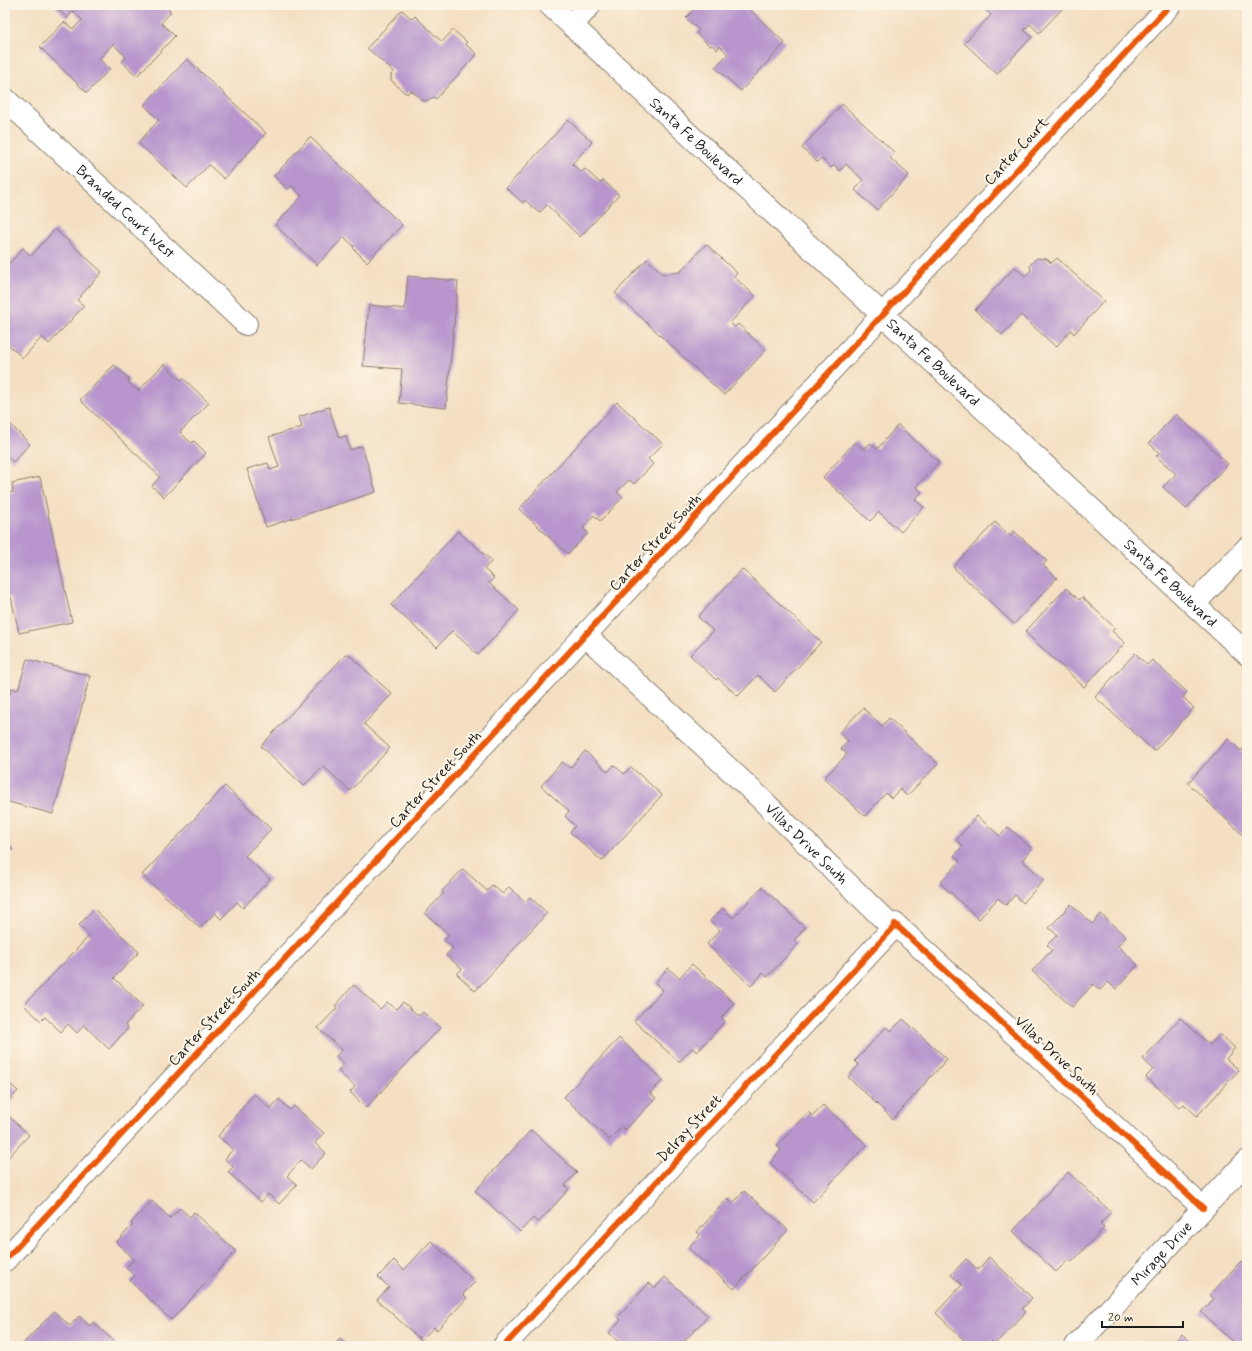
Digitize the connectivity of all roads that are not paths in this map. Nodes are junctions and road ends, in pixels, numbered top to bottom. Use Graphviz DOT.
graph roads {
  1 [pos="550,5"];
  2 [pos="590,5"];
  3 [pos="1170,5"];
  4 [pos="572,25"];
  5 [pos="5,99"];
  6 [pos="882,315"];
  7 [pos="246,324"];
  8 [pos="1247,548"];
  9 [pos="1194,604"];
  10 [pos="586,636"];
  11 [pos="1247,654"];
  12 [pos="893,928"];
  13 [pos="1247,1161"];
  14 [pos="1203,1208"];
  15 [pos="5,1260"];
  16 [pos="504,1346"];
  17 [pos="1076,1346"];
  1 -- 4 [label="street, Santa Fe Boulevard"];
  2 -- 4 [label="street"];
  3 -- 6 [label="street, Carter Court"];
  4 -- 6 [label="street, Santa Fe Boulevard"];
  5 -- 7 [label="street, Branded Court West"];
  6 -- 9 [label="street, Santa Fe Boulevard"];
  6 -- 10 [label="street, Carter Street South"];
  8 -- 9 [label="street"];
  9 -- 11 [label="street, Santa Fe Boulevard"];
  10 -- 12 [label="street, Villas Drive South"];
  10 -- 15 [label="street, Carter Street South"];
  12 -- 14 [label="street, Villas Drive South"];
  12 -- 16 [label="street, Delray Street"];
  13 -- 14 [label="street, Mirage Drive"];
  14 -- 17 [label="street, Mirage Drive"];
}
